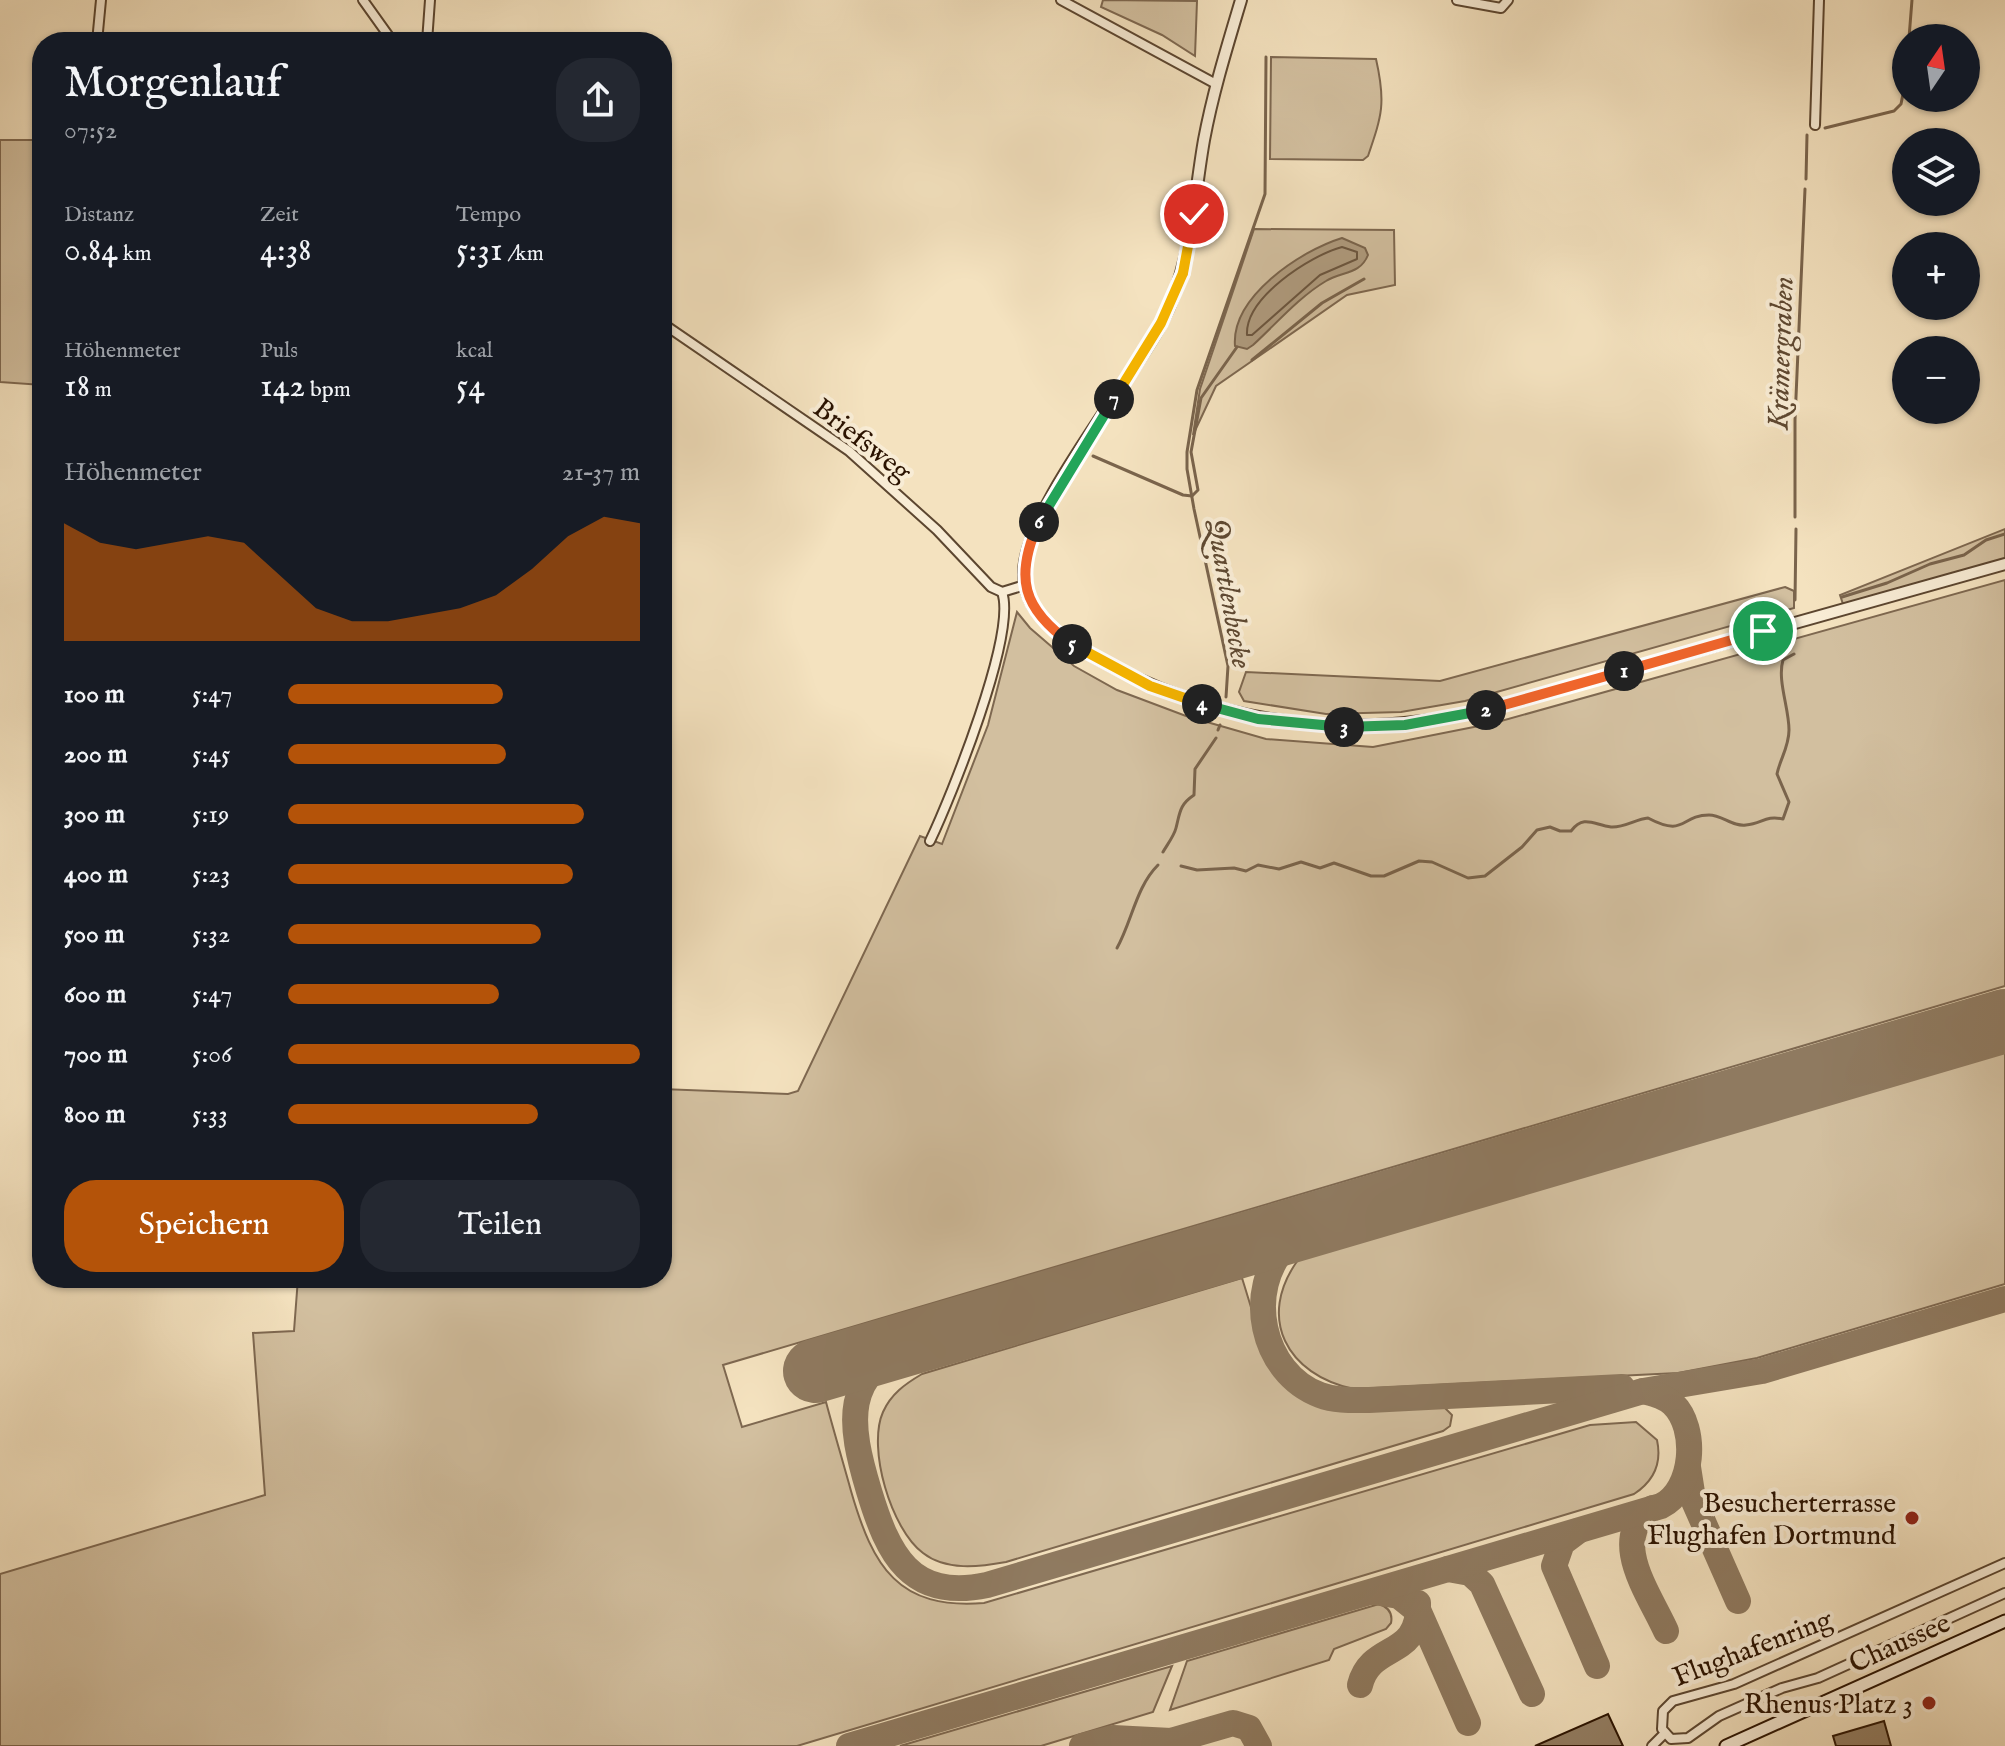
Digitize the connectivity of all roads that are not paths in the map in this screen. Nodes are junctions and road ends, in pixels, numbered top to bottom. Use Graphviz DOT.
graph roads {
  1 [pos="101,0"];
  2 [pos="363,0"];
  3 [pos="430,0"];
  4 [pos="1061,0"];
  5 [pos="1241,0"];
  6 [pos="1457,0"];
  7 [pos="1508,0"];
  8 [pos="1819,0"];
  9 [pos="383,28"];
  10 [pos="98,32"];
  11 [pos="384,32"];
  12 [pos="386,32"];
  13 [pos="428,32"];
  14 [pos="1216,84"];
  15 [pos="1815,125"];
  16 [pos="672,330"];
  17 [pos="2005,564"];
  18 [pos="1025,585"];
  19 [pos="1002,592"];
  20 [pos="930,841"];
  21 [pos="2005,1563"];
  22 [pos="2005,1593"];
  23 [pos="2005,1621"];
  24 [pos="1665,1733"];
  25 [pos="1652,1746"];
  26 [pos="1726,1746"];
  1 -- 10 [label="street"];
  2 -- 9 [label="street"];
  3 -- 13 [label="street"];
  4 -- 14 [label="street"];
  5 -- 14 [label="street"];
  6 -- 7 [label="street"];
  8 -- 15 [label="street"];
  9 -- 11 [label="street"];
  9 -- 12 [label="street"];
  14 -- 18 [label="street"];
  16 -- 19 [label="street, Briefsweg"];
  17 -- 18 [label="street"];
  18 -- 19 [label="street"];
  19 -- 20 [label="street"];
  21 -- 24 [label="street, Flughafenring"];
  22 -- 24 [label="street, Flughafenring"];
  23 -- 26 [label="main road, Chaussee"];
  24 -- 25 [label="street"];
}
